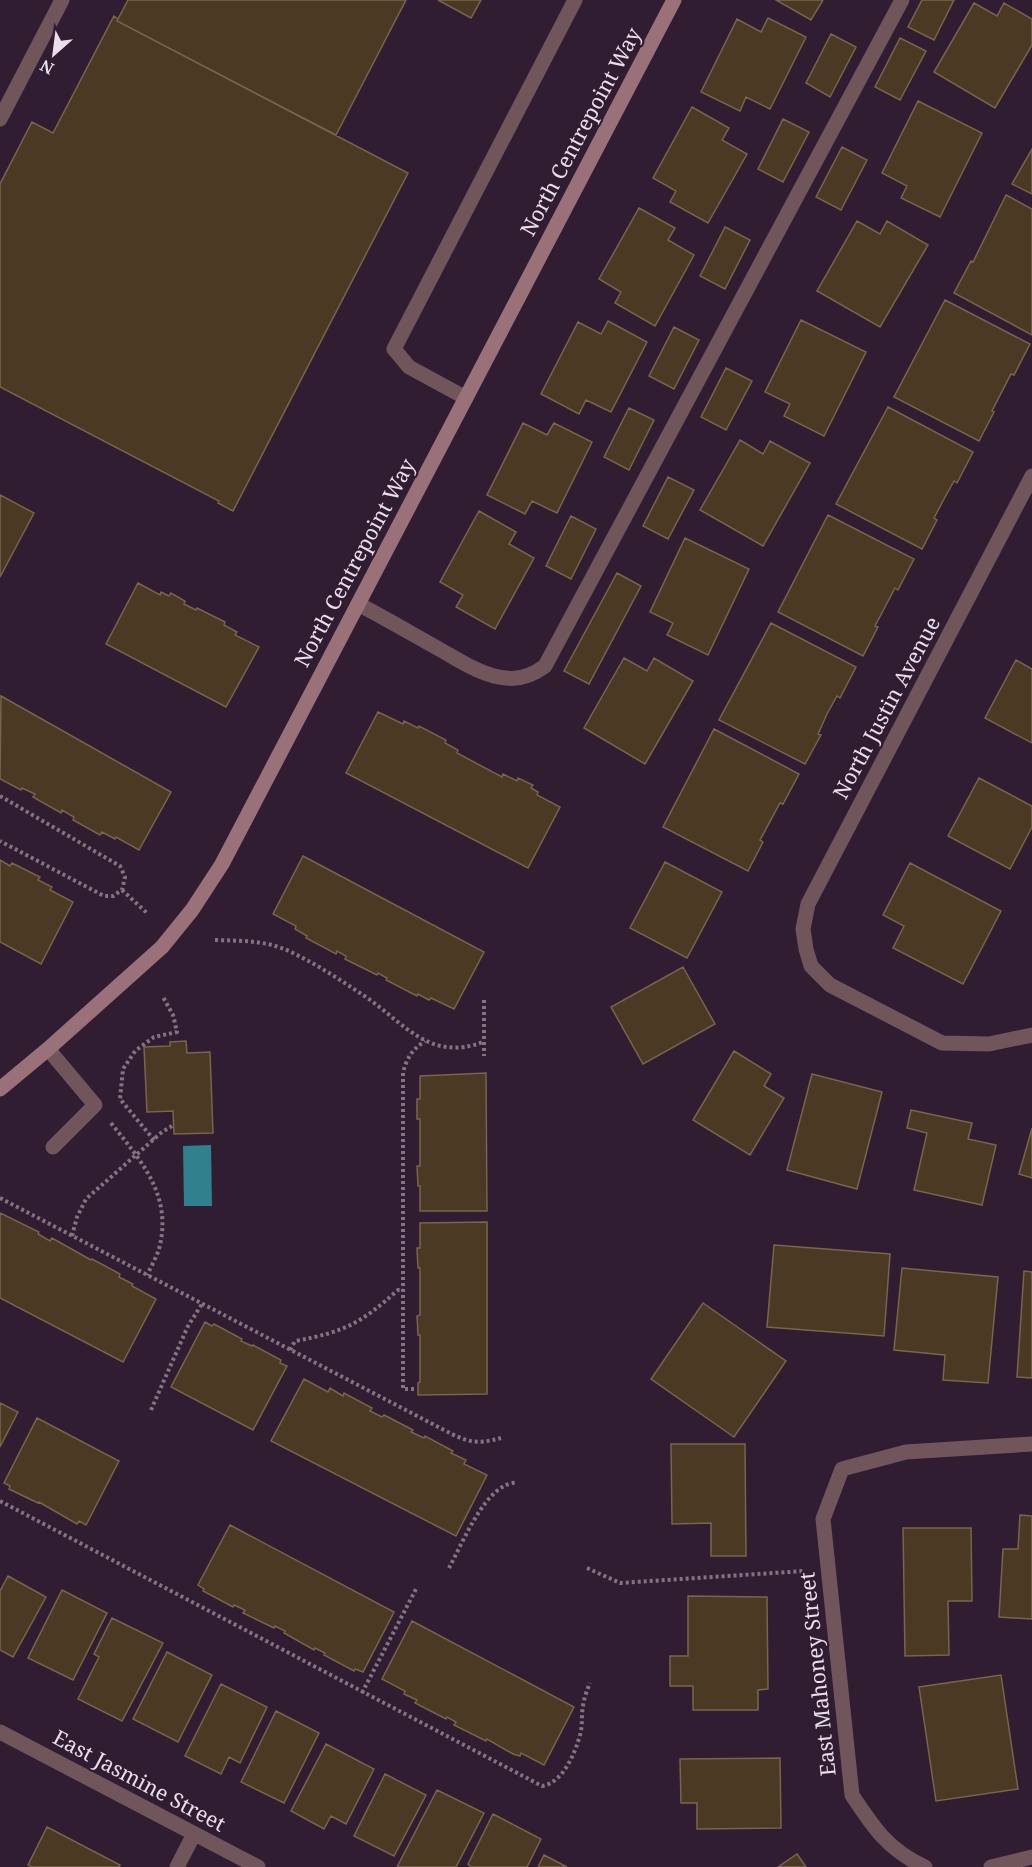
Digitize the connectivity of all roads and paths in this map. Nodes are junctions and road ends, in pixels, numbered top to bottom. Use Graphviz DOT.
graph roads {
  1 [pos="63,0"];
  2 [pos="575,0"];
  3 [pos="674,0"];
  4 [pos="902,0"];
  5 [pos="0,119"];
  6 [pos="466,398"];
  7 [pos="1032,476"];
  8 [pos="358,604"];
  9 [pos="0,796"];
  10 [pos="0,841"];
  11 [pos="122,890"];
  12 [pos="148,914"];
  13 [pos="215,940"];
  14 [pos="163,996"];
  15 [pos="483,1000"];
  16 [pos="1032,1035"];
  17 [pos="425,1041"];
  18 [pos="483,1042"];
  19 [pos="48,1049"];
  20 [pos="484,1056"];
  21 [pos="0,1089"];
  22 [pos="95,1105"];
  23 [pos="171,1126"];
  24 [pos="154,1140"];
  25 [pos="53,1147"];
  26 [pos="136,1155"];
  27 [pos="0,1198"];
  28 [pos="72,1236"];
  29 [pos="147,1275"];
  30 [pos="403,1290"];
  31 [pos="202,1304"];
  32 [pos="290,1350"];
  33 [pos="414,1389"];
  34 [pos="151,1410"];
  35 [pos="501,1438"];
  36 [pos="1032,1444"];
  37 [pos="517,1482"];
  38 [pos="0,1501"];
  39 [pos="449,1568"];
  40 [pos="587,1568"];
  41 [pos="828,1570"];
  42 [pos="416,1589"];
  43 [pos="590,1683"];
  44 [pos="363,1693"];
  45 [pos="0,1732"];
  46 [pos="194,1834"];
  47 [pos="1032,1857"];
  48 [pos="177,1867"];
  49 [pos="258,1867"];
  50 [pos="925,1867"];
  51 [pos="991,1867"];
  1 -- 5 [label="street"];
  2 -- 6 [label="street"];
  3 -- 6 [label="street, North Centrepoint Way"];
  4 -- 8 [label="street"];
  6 -- 8 [label="street, North Centrepoint Way"];
  7 -- 16 [label="street, North Justin Avenue"];
  8 -- 19 [label="street, North Centrepoint Way"];
  9 -- 11 [label="path"];
  10 -- 11 [label="path"];
  11 -- 12 [label="path"];
  13 -- 17 [label="path"];
  14 -- 24 [label="path"];
  15 -- 18 [label="path"];
  17 -- 18 [label="path"];
  17 -- 30 [label="path"];
  18 -- 20 [label="path"];
  19 -- 21 [label="street, North Centrepoint Way"];
  19 -- 22 [label="street"];
  22 -- 25 [label="street"];
  22 -- 26 [label="path"];
  23 -- 24 [label="path"];
  24 -- 26 [label="path"];
  26 -- 28 [label="path"];
  26 -- 29 [label="path"];
  27 -- 28 [label="path"];
  28 -- 29 [label="path"];
  29 -- 31 [label="path"];
  30 -- 32 [label="path"];
  30 -- 33 [label="path"];
  31 -- 32 [label="path"];
  31 -- 34 [label="path"];
  32 -- 35 [label="path"];
  36 -- 41 [label="street, East Mahoney Street"];
  37 -- 39 [label="path"];
  38 -- 44 [label="path"];
  40 -- 41 [label="path"];
  41 -- 50 [label="street, East Mahoney Street"];
  42 -- 44 [label="path"];
  43 -- 44 [label="path"];
  45 -- 46 [label="street, East Jasmine Street"];
  46 -- 48 [label="street"];
  46 -- 49 [label="street, East Jasmine Street"];
  47 -- 51 [label="street"];
}
